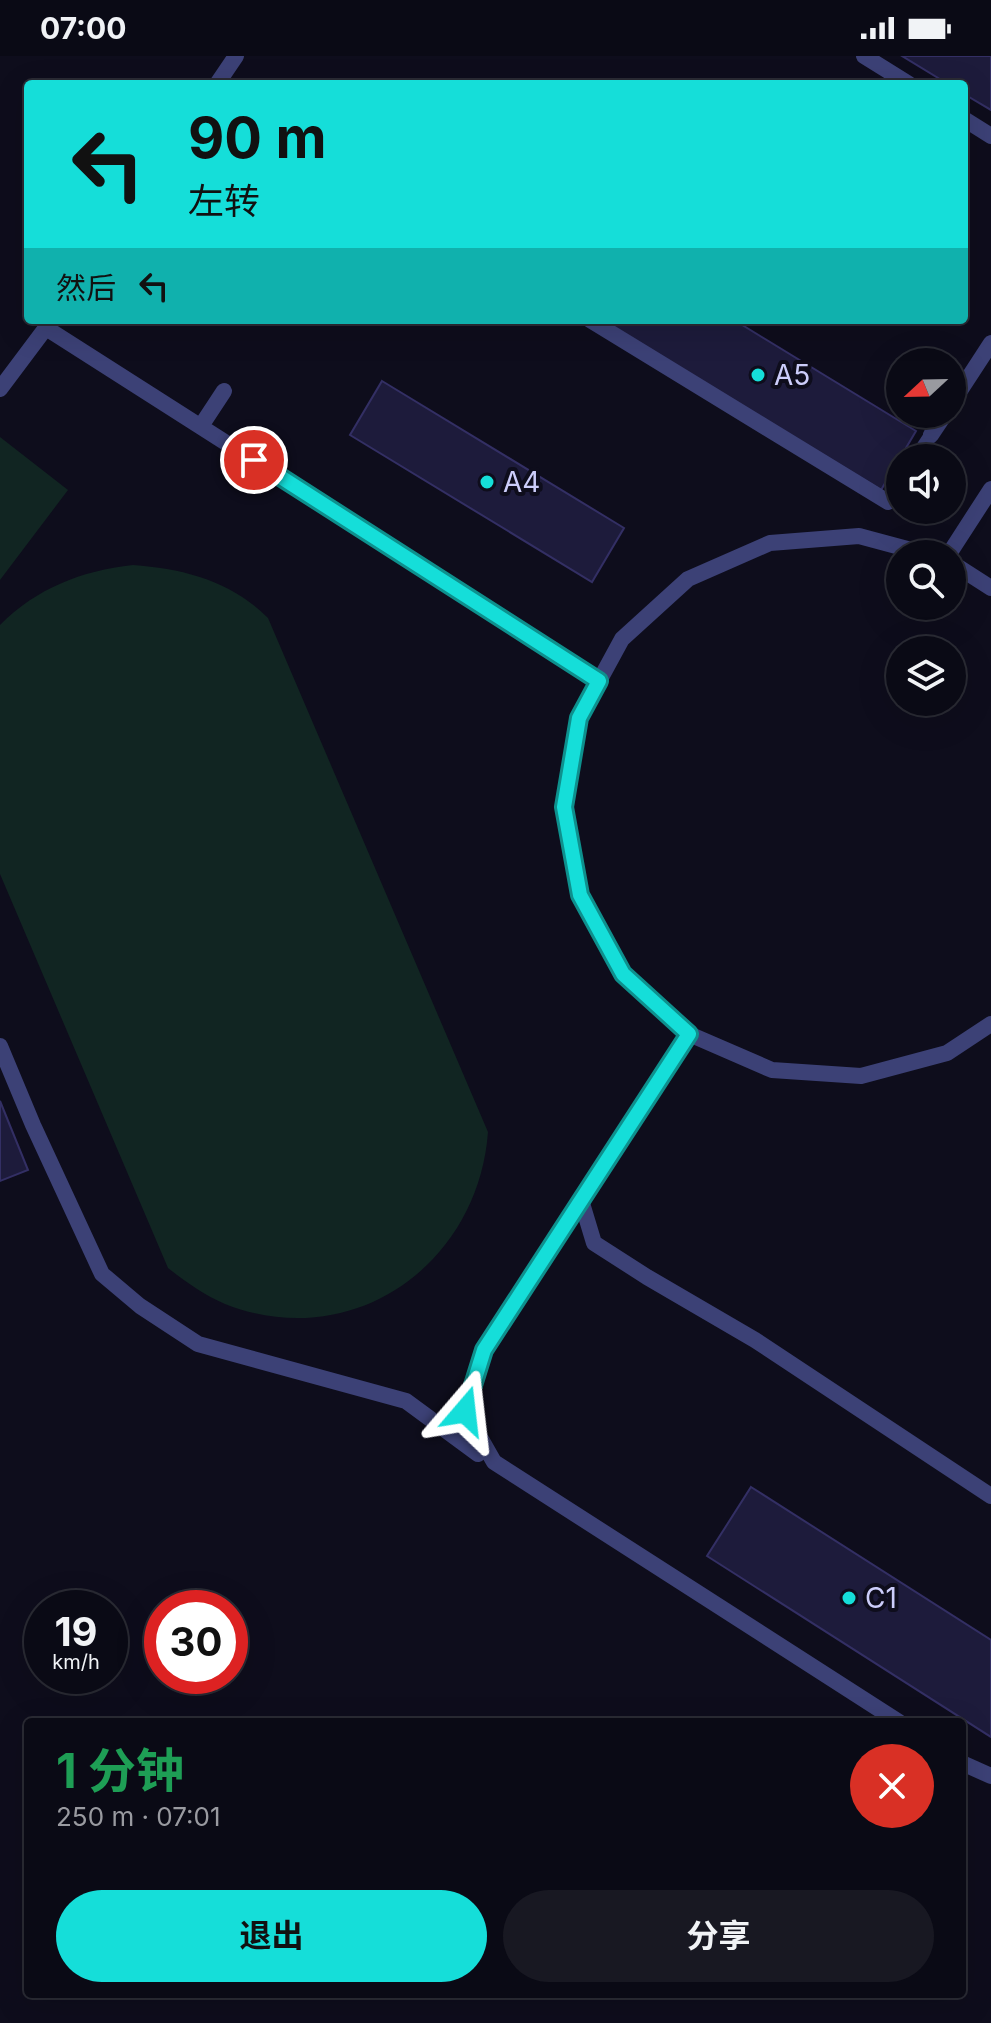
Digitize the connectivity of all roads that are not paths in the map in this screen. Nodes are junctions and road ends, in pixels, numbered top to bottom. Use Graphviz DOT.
graph roads {
  1 [pos="236,56"];
  2 [pos="864,56"];
  3 [pos="220,80"];
  4 [pos="903,80"];
  5 [pos="968,122"];
  6 [pos="991,136"];
  7 [pos="49,324"];
  8 [pos="597,324"];
  9 [pos="991,343"];
  10 [pos="966,381"];
  11 [pos="0,389"];
  12 [pos="224,391"];
  13 [pos="201,426"];
  14 [pos="936,428"];
  15 [pos="931,435"];
  16 [pos="925,444"];
  17 [pos="991,489"];
  18 [pos="886,501"];
  19 [pos="958,540"];
  20 [pos="886,543"];
  21 [pos="966,572"];
  22 [pos="991,588"];
  23 [pos="599,681"];
  24 [pos="991,1024"];
  25 [pos="689,1034"];
  26 [pos="0,1046"];
  27 [pos="581,1200"];
  28 [pos="478,1454"];
  29 [pos="991,1496"];
  30 [pos="893,1718"];
  31 [pos="966,1765"];
  32 [pos="991,1776"];
  1 -- 3 [label="street"];
  2 -- 4 [label="street"];
  5 -- 6 [label="street"];
  7 -- 11 [label="street"];
  7 -- 13 [label="street"];
  8 -- 18 [label="street"];
  9 -- 10 [label="street"];
  12 -- 13 [label="street"];
  13 -- 23 [label="street"];
  14 -- 15 [label="street"];
  15 -- 16 [label="lane"];
  17 -- 19 [label="street"];
  20 -- 23 [label="street"];
  21 -- 22 [label="street"];
  23 -- 25 [label="street"];
  24 -- 25 [label="street"];
  25 -- 27 [label="street"];
  26 -- 28 [label="street"];
  27 -- 29 [label="street"];
  27 -- 30 [label="street"];
  31 -- 32 [label="street"];
}
